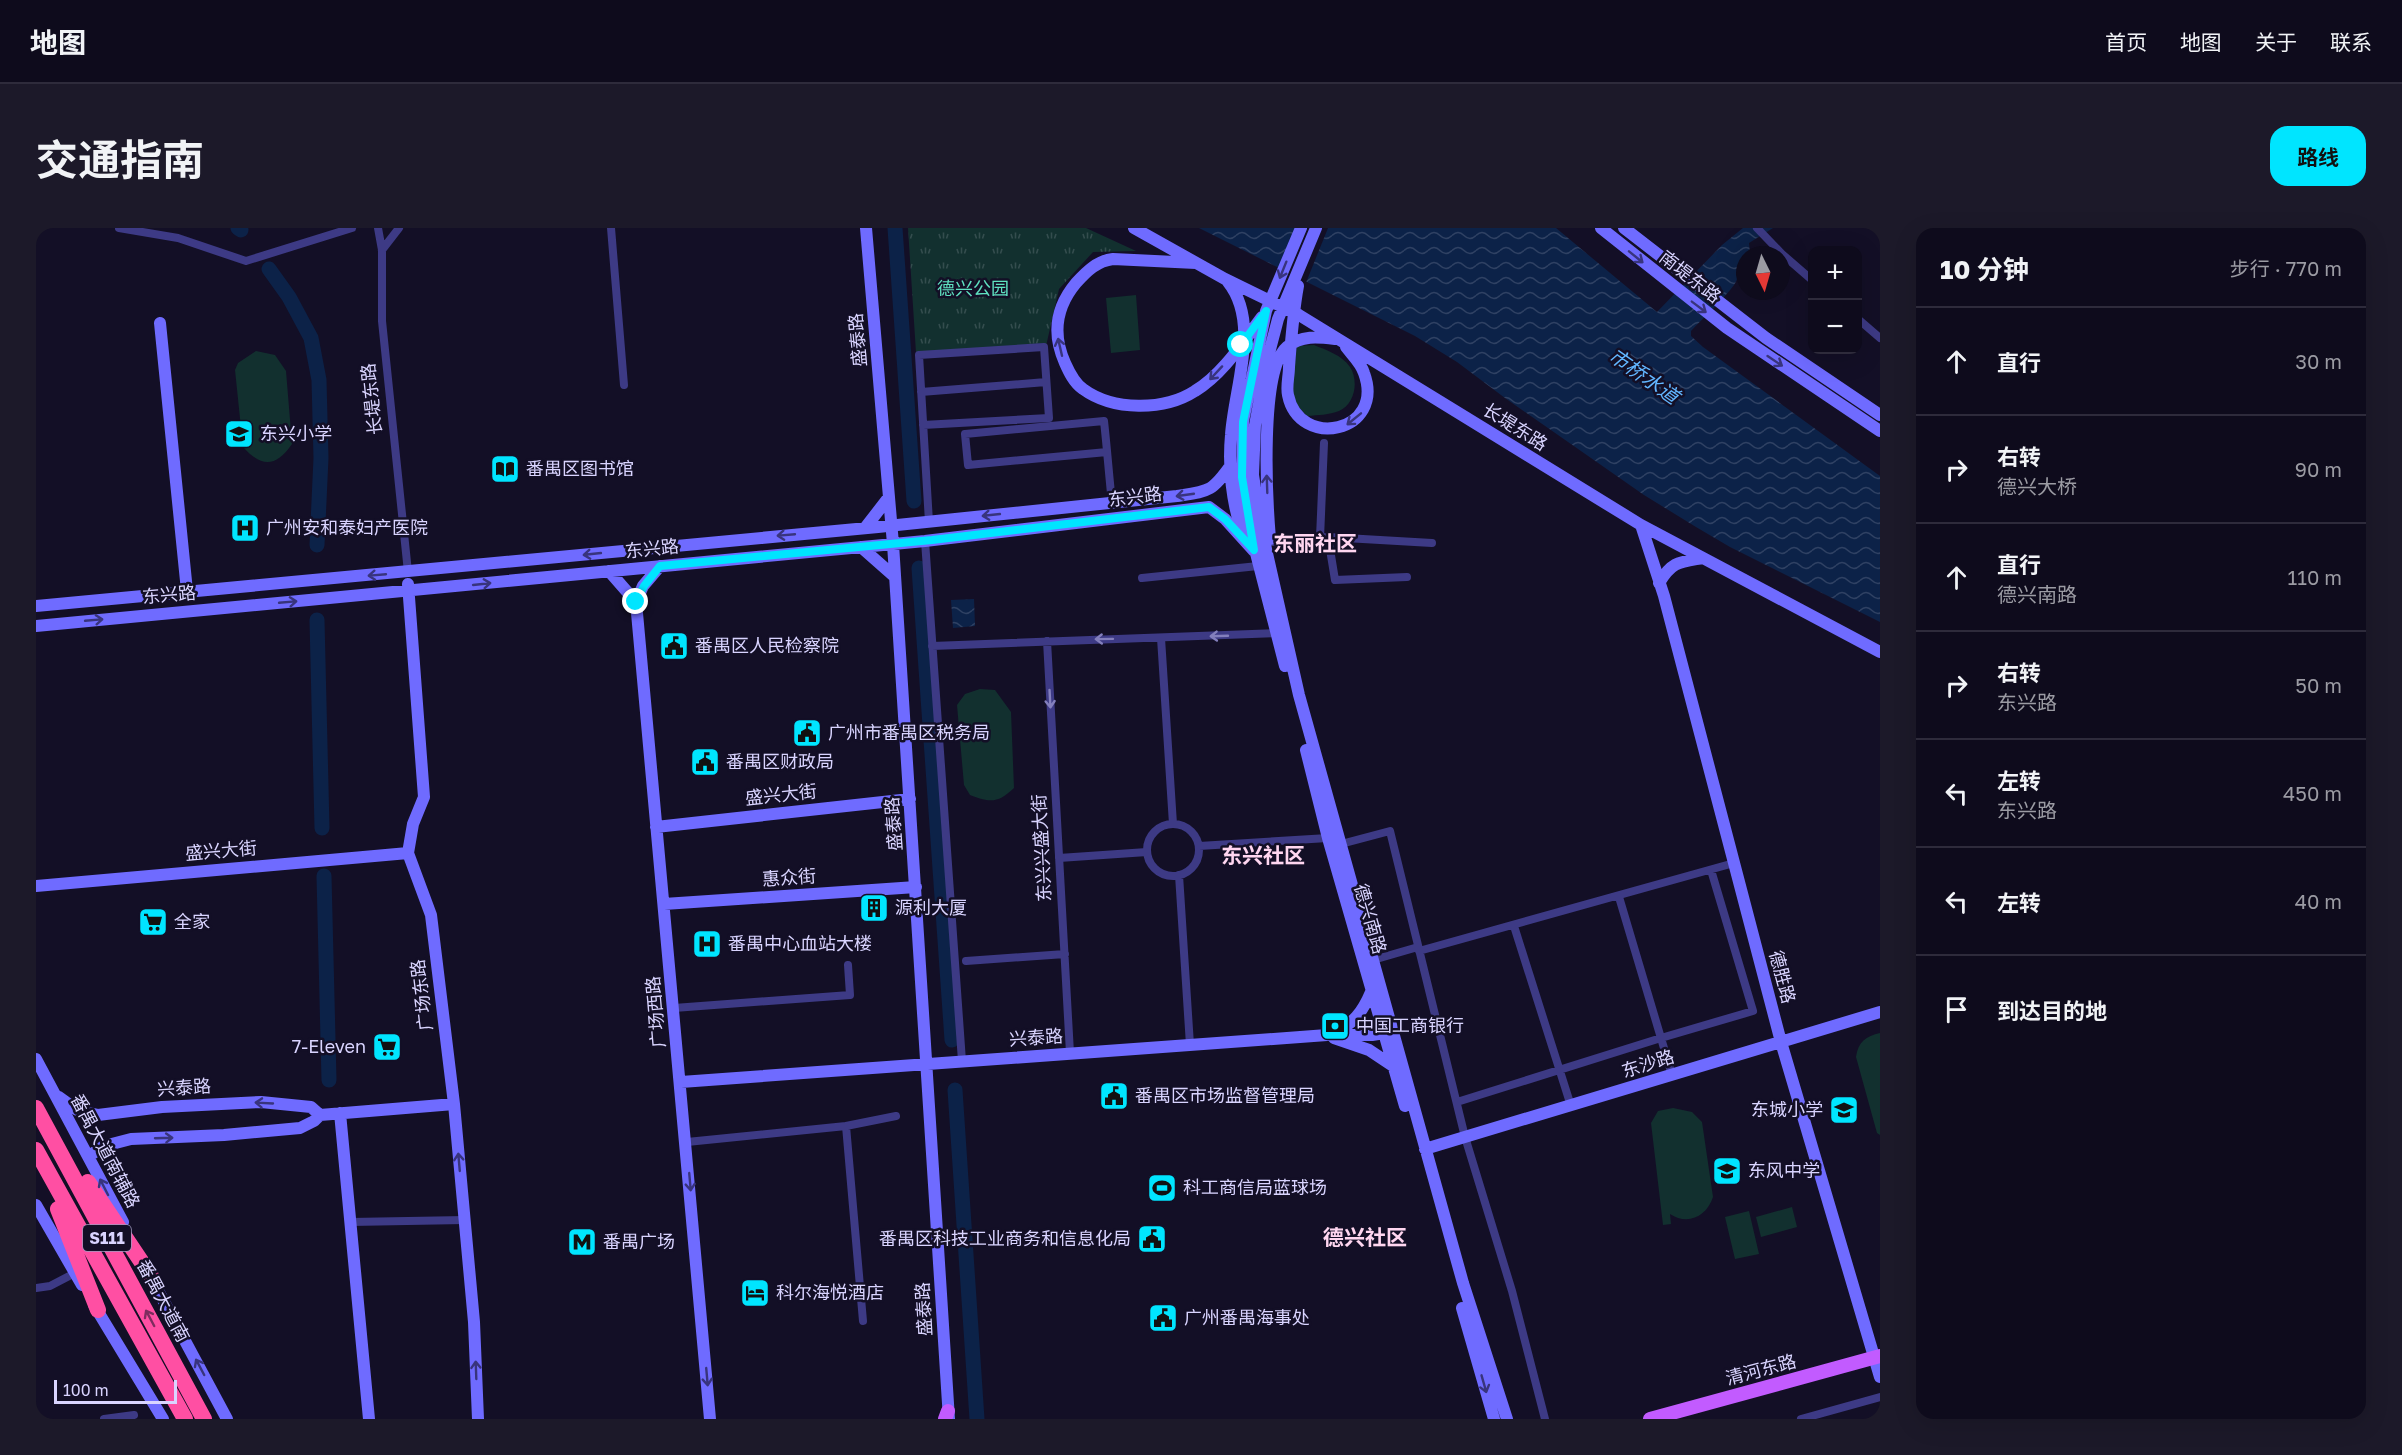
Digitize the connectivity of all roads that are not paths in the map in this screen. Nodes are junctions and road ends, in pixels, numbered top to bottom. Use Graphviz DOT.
graph roads {
  1 [pos="119,228"];
  2 [pos="352,228"];
  3 [pos="378,228"];
  4 [pos="399,228"];
  5 [pos="611,228"];
  6 [pos="866,228"];
  7 [pos="1134,228"];
  8 [pos="1301,228"];
  9 [pos="1316,228"];
  10 [pos="1600,228"];
  11 [pos="1624,228"];
  12 [pos="1757,228"];
  13 [pos="326,231"];
  14 [pos="381,250"];
  15 [pos="1201,264"];
  16 [pos="1302,265"];
  17 [pos="1808,276"];
  18 [pos="1225,279"];
  19 [pos="1261,296"];
  20 [pos="1240,308"];
  21 [pos="1266,311"];
  22 [pos="160,323"];
  23 [pos="1862,323"];
  24 [pos="1880,338"];
  25 [pos="1340,341"];
  26 [pos="1243,355"];
  27 [pos="1278,361"];
  28 [pos="1047,382"];
  29 [pos="624,385"];
  30 [pos="921,392"];
  31 [pos="1880,415"];
  32 [pos="1249,423"];
  33 [pos="923,425"];
  34 [pos="1880,431"];
  35 [pos="1324,443"];
  36 [pos="1107,452"];
  37 [pos="1231,465"];
  38 [pos="889,497"];
  39 [pos="1112,502"];
  40 [pos="963,518"];
  41 [pos="929,522"];
  42 [pos="892,525"];
  43 [pos="1641,525"];
  44 [pos="866,528"];
  45 [pos="821,532"];
  46 [pos="964,536"];
  47 [pos="1324,538"];
  48 [pos="1245,539"];
  49 [pos="925,541"];
  50 [pos="1270,542"];
  51 [pos="1432,543"];
  52 [pos="893,544"];
  53 [pos="861,547"];
  54 [pos="823,550"];
  55 [pos="1254,550"];
  56 [pos="1703,558"];
  57 [pos="660,566"];
  58 [pos="1258,566"];
  59 [pos="609,571"];
  60 [pos="408,572"];
  61 [pos="1407,576"];
  62 [pos="895,577"];
  63 [pos="1142,578"];
  64 [pos="1659,583"];
  65 [pos="1274,584"];
  66 [pos="187,591"];
  67 [pos="409,591"];
  68 [pos="636,602"];
  69 [pos="36,606"];
  70 [pos="36,626"];
  71 [pos="1276,633"];
  72 [pos="1161,638"];
  73 [pos="1047,640"];
  74 [pos="932,646"];
  75 [pos="1880,652"];
  76 [pos="910,799"];
  77 [pos="1173,824"];
  78 [pos="656,827"];
  79 [pos="1328,838"];
  80 [pos="1341,844"];
  81 [pos="1199,846"];
  82 [pos="1147,852"];
  83 [pos="408,853"];
  84 [pos="1059,858"];
  85 [pos="1734,863"];
  86 [pos="1712,870"];
  87 [pos="1179,875"];
  88 [pos="36,886"];
  89 [pos="916,887"];
  90 [pos="1619,897"];
  91 [pos="664,904"];
  92 [pos="1514,926"];
  93 [pos="1419,949"];
  94 [pos="1065,954"];
  95 [pos="1373,960"];
  96 [pos="966,961"];
  97 [pos="848,965"];
  98 [pos="1371,992"];
  99 [pos="674,1008"];
  100 [pos="1880,1012"];
  101 [pos="1388,1033"];
  102 [pos="1327,1035"];
  103 [pos="1661,1038"];
  104 [pos="1781,1042"];
  105 [pos="1190,1045"];
  106 [pos="1070,1053"];
  107 [pos="36,1059"];
  108 [pos="963,1061"];
  109 [pos="927,1064"];
  110 [pos="1393,1066"];
  111 [pos="1559,1070"];
  112 [pos="1672,1075"];
  113 [pos="681,1082"];
  114 [pos="55,1094"];
  115 [pos="36,1102"];
  116 [pos="1457,1102"];
  117 [pos="454,1104"];
  118 [pos="1570,1106"];
  119 [pos="36,1108"];
  120 [pos="340,1113"];
  121 [pos="320,1115"];
  122 [pos="896,1116"];
  123 [pos="846,1126"];
  124 [pos="1465,1137"];
  125 [pos="687,1142"];
  126 [pos="1425,1149"];
  127 [pos="36,1151"];
  128 [pos="88,1156"];
  129 [pos="36,1205"];
  130 [pos="465,1220"];
  131 [pos="350,1222"];
  132 [pos="75,1274"];
  133 [pos="151,1276"];
  134 [pos="36,1288"];
  135 [pos="98,1310"];
  136 [pos="863,1322"];
  137 [pos="1878,1364"];
  138 [pos="171,1373"];
  139 [pos="1880,1397"];
  140 [pos="134,1415"];
  141 [pos="947,1416"];
  142 [pos="104,1419"];
  143 [pos="163,1419"];
  144 [pos="185,1419"];
  145 [pos="204,1419"];
  146 [pos="227,1419"];
  147 [pos="369,1419"];
  148 [pos="478,1419"];
  149 [pos="711,1419"];
  150 [pos="1494,1419"];
  151 [pos="1507,1419"];
  152 [pos="1545,1419"];
  153 [pos="1650,1419"];
  154 [pos="1684,1419"];
  155 [pos="1801,1419"];
  1 -- 13 [label="street"];
  2 -- 13 [label="street"];
  3 -- 14 [label="street, 长堤东路"];
  4 -- 14 [label="street"];
  5 -- 29 [label="street"];
  6 -- 38 [label="street, 盛泰路"];
  7 -- 15 [label="street, 长堤东路"];
  8 -- 21 [label="street, one-way"];
  9 -- 16 [label="street"];
  10 -- 34 [label="street, 南堤东路, one-way"];
  11 -- 31 [label="street, 南堤东路"];
  12 -- 17 [label="street"];
  14 -- 60 [label="street, 长堤东路"];
  15 -- 18 [label="street, 长堤东路"];
  21 -- 15 [label="street, one-way"];
  25 -- 16 [label="street, one-way"];
  16 -- 32 [label="street"];
  18 -- 19 [label="street, 长堤东路"];
  18 -- 20 [label="street"];
  19 -- 20 [label="street"];
  19 -- 25 [label="street, 长堤东路"];
  20 -- 26 [label="street"];
  21 -- 32 [label="street"];
  22 -- 66 [label="street"];
  23 -- 24 [label="street"];
  25 -- 27 [label="street"];
  25 -- 43 [label="street, 长堤东路"];
  26 -- 27 [label="street"];
  26 -- 37 [label="street"];
  50 -- 27 [label="street, one-way"];
  28 -- 30 [label="street"];
  28 -- 30 [label="street"];
  28 -- 33 [label="street"];
  30 -- 33 [label="street"];
  32 -- 55 [label="street, 德兴南路"];
  32 -- 65 [label="street, 德兴南路"];
  33 -- 41 [label="street"];
  35 -- 47 [label="street"];
  36 -- 36 [label="street"];
  36 -- 39 [label="street"];
  37 -- 39 [label="street, 东兴路, one-way"];
  37 -- 48 [label="street"];
  38 -- 42 [label="street, 盛泰路"];
  38 -- 44 [label="street"];
  39 -- 40 [label="street, 东兴路, one-way"];
  40 -- 41 [label="street, 东兴路"];
  40 -- 46 [label="street"];
  41 -- 42 [label="street, 东兴路"];
  42 -- 44 [label="street, 东兴路"];
  42 -- 52 [label="street, 盛泰路"];
  43 -- 56 [label="street, 长堤东路"];
  43 -- 64 [label="street, 德胜路"];
  44 -- 45 [label="street, 东兴路"];
  45 -- 54 [label="street"];
  45 -- 60 [label="street, 东兴路, one-way"];
  46 -- 48 [label="street, 东兴路"];
  46 -- 49 [label="street, 东兴路"];
  47 -- 50 [label="street"];
  47 -- 51 [label="street"];
  47 -- 61 [label="street"];
  48 -- 55 [label="street, 东兴路"];
  49 -- 52 [label="street, 东兴路"];
  49 -- 74 [label="street"];
  50 -- 65 [label="street"];
  52 -- 53 [label="street, 东兴路"];
  52 -- 62 [label="street, 盛泰路"];
  53 -- 54 [label="street, 东兴路"];
  53 -- 62 [label="street"];
  54 -- 57 [label="street, 东兴路"];
  55 -- 58 [label="street, 德兴南路"];
  56 -- 64 [label="street"];
  56 -- 75 [label="street, 长堤东路"];
  57 -- 59 [label="street, 东兴路"];
  57 -- 68 [label="street"];
  58 -- 63 [label="street"];
  58 -- 71 [label="street, 德兴南路"];
  67 -- 59 [label="street, 东兴路, one-way"];
  59 -- 68 [label="street"];
  60 -- 66 [label="street, 东兴路, one-way"];
  60 -- 67 [label="street"];
  62 -- 76 [label="street, 盛泰路"];
  64 -- 85 [label="street, 德胜路"];
  65 -- 80 [label="street, 德兴南路"];
  66 -- 69 [label="street, 东兴路"];
  70 -- 67 [label="street, 东兴路, one-way"];
  67 -- 83 [label="street"];
  68 -- 78 [label="street, 广场西路"];
  71 -- 72 [label="street, one-way"];
  71 -- 79 [label="street, 德兴南路"];
  72 -- 73 [label="street, one-way"];
  72 -- 77 [label="street"];
  73 -- 74 [label="street"];
  73 -- 84 [label="street, 东兴兴盛大街, one-way"];
  74 -- 108 [label="street"];
  76 -- 78 [label="street, 盛兴大街"];
  76 -- 89 [label="street, 盛泰路"];
  77 -- 81 [label="street"];
  77 -- 82 [label="street"];
  78 -- 91 [label="street, 广场西路"];
  79 -- 81 [label="street"];
  79 -- 98 [label="street, 德兴南路"];
  80 -- 93 [label="street"];
  80 -- 95 [label="street, 德兴南路"];
  81 -- 87 [label="street"];
  82 -- 84 [label="street"];
  82 -- 87 [label="street"];
  83 -- 88 [label="street, 盛兴大街"];
  83 -- 117 [label="street, 广场东路"];
  84 -- 94 [label="street, 东兴兴盛大街"];
  85 -- 86 [label="street"];
  85 -- 104 [label="street, 德胜路"];
  86 -- 90 [label="street"];
  86 -- 103 [label="street"];
  87 -- 105 [label="street"];
  89 -- 91 [label="street, 惠众街"];
  89 -- 109 [label="street, 盛泰路"];
  90 -- 92 [label="street"];
  90 -- 103 [label="street"];
  91 -- 99 [label="street, 广场西路"];
  92 -- 93 [label="street"];
  92 -- 111 [label="street"];
  93 -- 95 [label="street"];
  93 -- 116 [label="street"];
  94 -- 96 [label="street"];
  94 -- 106 [label="street, 东兴兴盛大街"];
  95 -- 101 [label="street, 德兴南路"];
  97 -- 99 [label="street"];
  98 -- 101 [label="street, 德兴南路"];
  98 -- 102 [label="street"];
  99 -- 113 [label="street, 广场西路"];
  100 -- 104 [label="street, 东沙路"];
  101 -- 102 [label="street, 兴泰路"];
  101 -- 110 [label="street, 德兴南路"];
  101 -- 126 [label="street, 德兴南路"];
  102 -- 105 [label="street, 兴泰路"];
  102 -- 110 [label="street"];
  103 -- 111 [label="street"];
  103 -- 112 [label="street"];
  104 -- 112 [label="street, 东沙路"];
  104 -- 137 [label="street, 德胜路"];
  105 -- 106 [label="street, 兴泰路"];
  106 -- 108 [label="street, 兴泰路"];
  107 -- 114 [label="street, 番禺大道南辅路"];
  108 -- 109 [label="street, 兴泰路"];
  109 -- 113 [label="street, 兴泰路"];
  109 -- 141 [label="street, 盛泰路"];
  110 -- 150 [label="street, 德兴南路, one-way"];
  111 -- 116 [label="street"];
  111 -- 118 [label="street"];
  112 -- 118 [label="street, 东沙路"];
  113 -- 125 [label="street, 广场西路"];
  121 -- 114 [label="street, 兴泰路, one-way"];
  114 -- 128 [label="street, 番禺大道南辅路"];
  115 -- 133 [label="highway"];
  116 -- 124 [label="street"];
  117 -- 120 [label="street, 兴泰路"];
  130 -- 117 [label="street, 广场东路, one-way"];
  118 -- 124 [label="street, 东沙路"];
  138 -- 119 [label="highway, 番禺大道南 / S111, one-way"];
  120 -- 121 [label="street, 兴泰路"];
  120 -- 131 [label="street"];
  128 -- 121 [label="street, 兴泰路, one-way"];
  122 -- 123 [label="street"];
  123 -- 125 [label="street"];
  123 -- 136 [label="street"];
  124 -- 126 [label="street, 东沙路"];
  124 -- 152 [label="street"];
  125 -- 149 [label="street, 广场西路, one-way"];
  126 -- 151 [label="street, 德兴南路"];
  127 -- 135 [label="highway"];
  127 -- 138 [label="highway, 番禺大道南 / S111"];
  133 -- 128 [label="street, 番禺大道南辅路, one-way"];
  129 -- 132 [label="street"];
  130 -- 131 [label="street"];
  148 -- 130 [label="street, 广场东路, one-way"];
  131 -- 147 [label="street"];
  132 -- 134 [label="street"];
  132 -- 135 [label="street"];
  146 -- 133 [label="street, 番禺大道南辅路, one-way"];
  135 -- 143 [label="street"];
  137 -- 153 [label="main road, 清河东路"];
  137 -- 154 [label="main road, 清河东路"];
  138 -- 144 [label="highway, 番禺大道南 / S111"];
  138 -- 145 [label="highway, 番禺大道南 / S111"];
  139 -- 155 [label="street"];
  140 -- 142 [label="street"];
}
